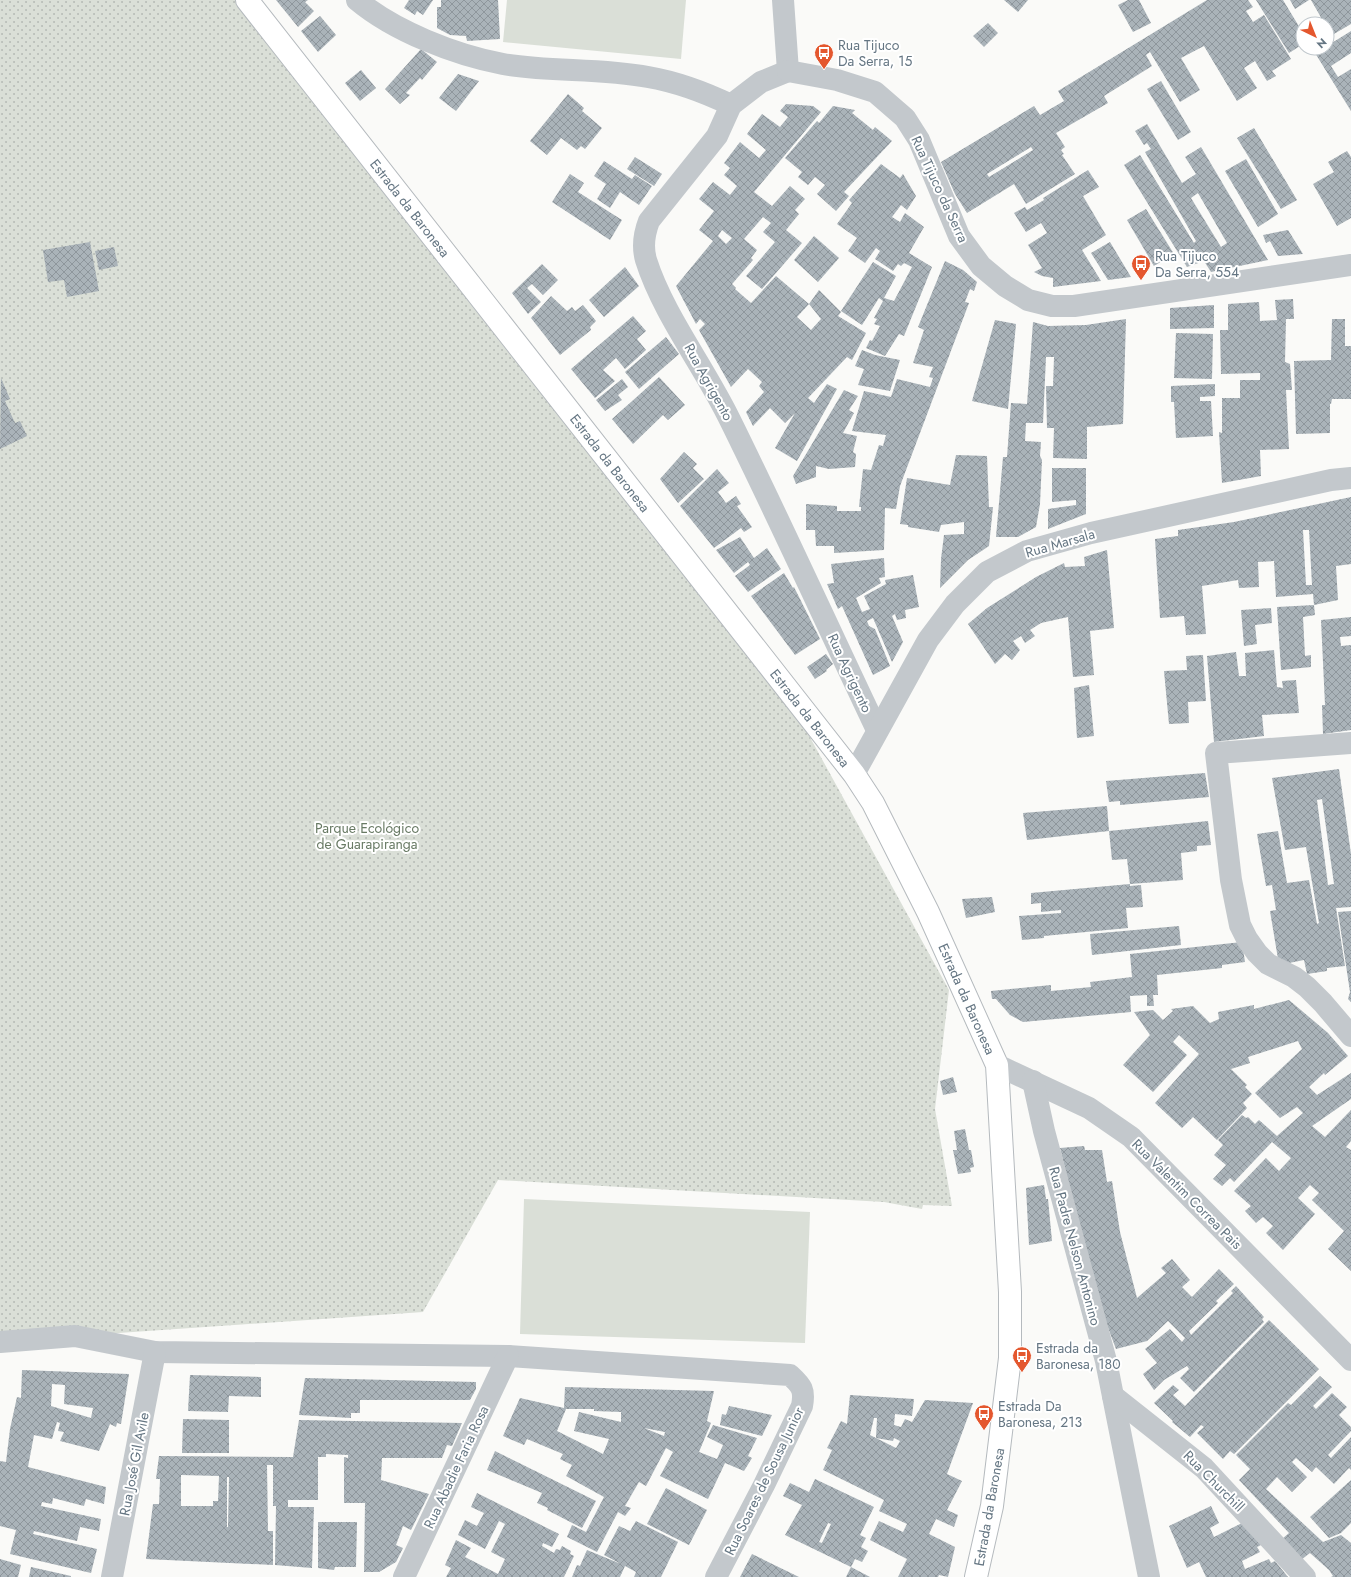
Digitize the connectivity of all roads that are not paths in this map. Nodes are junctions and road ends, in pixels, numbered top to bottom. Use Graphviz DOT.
graph roads {
  1 [pos="248,0"];
  2 [pos="357,0"];
  3 [pos="783,0"];
  4 [pos="788,71"];
  5 [pos="731,105"];
  6 [pos="1351,265"];
  7 [pos="1351,478"];
  8 [pos="877,730"];
  9 [pos="1351,743"];
  10 [pos="854,774"];
  11 [pos="1351,1036"];
  12 [pos="997,1065"];
  13 [pos="1033,1081"];
  14 [pos="0,1342"];
  15 [pos="155,1352"];
  16 [pos="508,1356"];
  17 [pos="1351,1360"];
  18 [pos="1113,1396"];
  19 [pos="112,1577"];
  20 [pos="404,1577"];
  21 [pos="716,1577"];
  22 [pos="976,1577"];
  23 [pos="1149,1577"];
  24 [pos="1305,1577"];
  1 -- 10 [label="main road, Estrada da Baronesa"];
  2 -- 5 [label="street"];
  3 -- 4 [label="street"];
  4 -- 5 [label="street, Rua Agrigento"];
  4 -- 6 [label="street, Rua Tijuco da Serra"];
  5 -- 8 [label="street, Rua Agrigento"];
  7 -- 8 [label="street, Rua Marsala"];
  8 -- 10 [label="street, Rua Marsala"];
  9 -- 11 [label="street"];
  10 -- 12 [label="main road, Estrada da Baronesa"];
  12 -- 13 [label="street, Rua Valentim Correa Pais"];
  12 -- 22 [label="main road, Estrada da Baronesa"];
  13 -- 17 [label="street, Rua Valentim Correa Pais"];
  13 -- 18 [label="street, Rua Padre Nelson Antonino"];
  14 -- 15 [label="street"];
  15 -- 16 [label="street"];
  15 -- 19 [label="street, Rua José Gil Avile"];
  16 -- 20 [label="street, Rua Abadie Faria Rosa"];
  16 -- 21 [label="street, Rua Soares de Sousa Junior"];
  18 -- 23 [label="street, Rua Padre Nelson Antonino"];
  18 -- 24 [label="street, Rua Churchill"];
}
